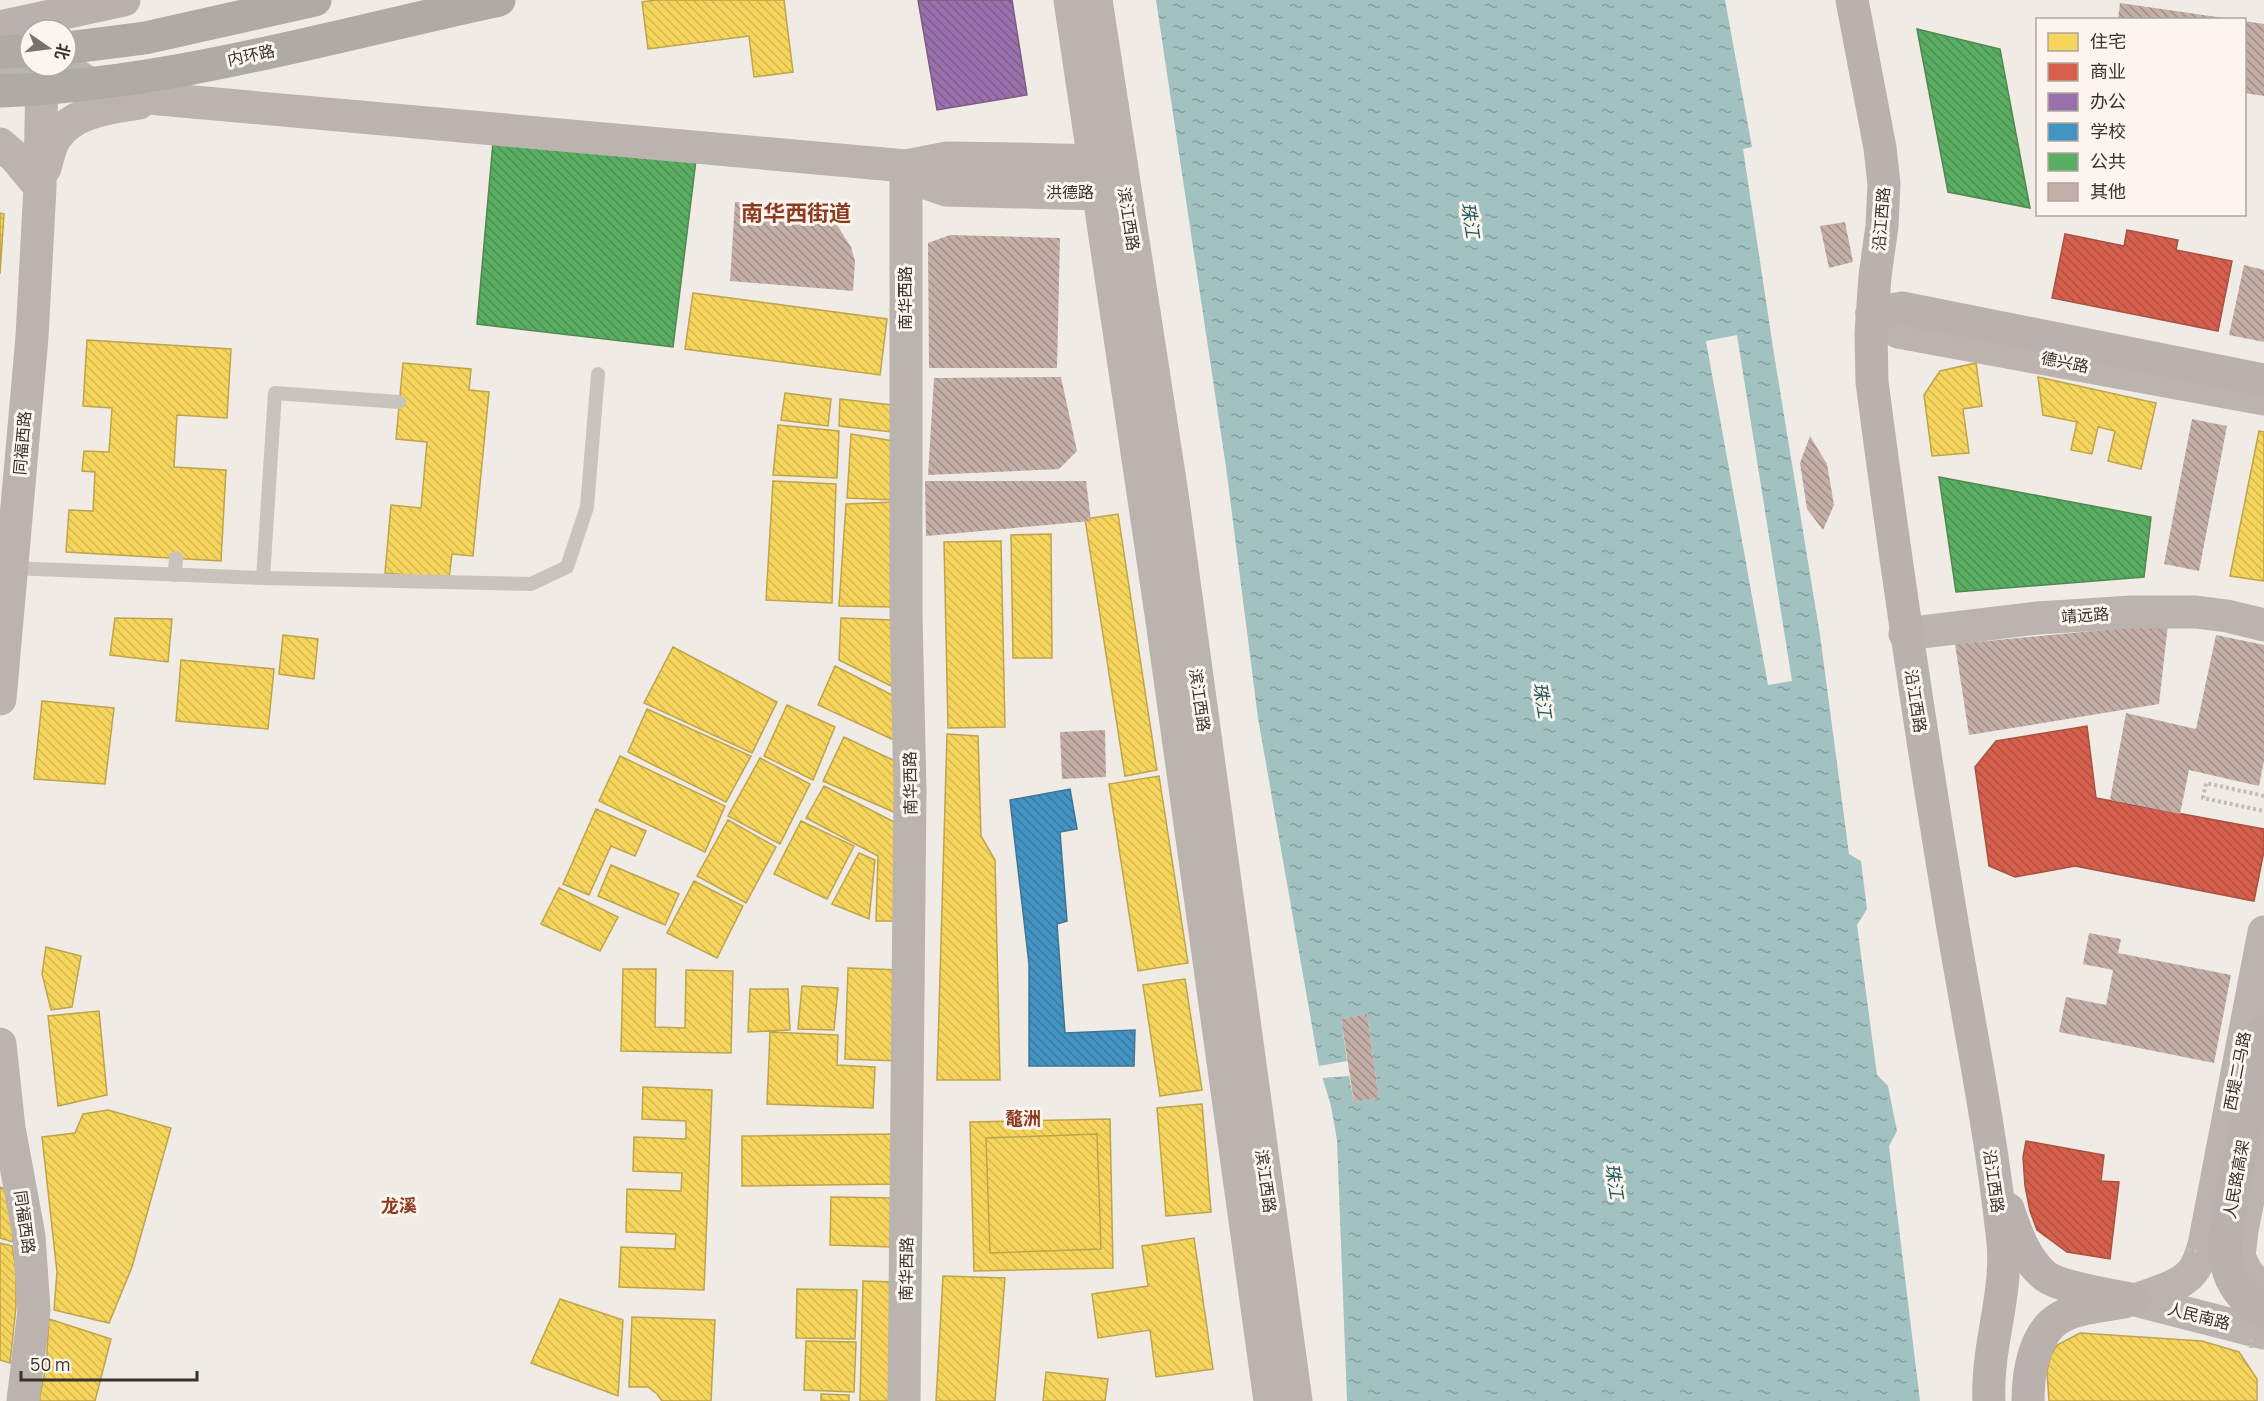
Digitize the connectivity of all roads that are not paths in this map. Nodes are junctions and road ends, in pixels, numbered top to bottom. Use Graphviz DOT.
graph roads {
  1 [pos="41,0"];
  2 [pos="48,0"];
  3 [pos="124,0"];
  4 [pos="241,0"];
  5 [pos="315,0"];
  6 [pos="500,0"];
  7 [pos="1070,0"];
  8 [pos="1096,0"];
  9 [pos="1852,0"];
  10 [pos="0,11"];
  11 [pos="38,18"];
  12 [pos="42,18"];
  13 [pos="18,24"];
  14 [pos="0,27"];
  15 [pos="78,46"];
  16 [pos="18,51"];
  17 [pos="0,52"];
  18 [pos="18,62"];
  19 [pos="0,76"];
  20 [pos="78,77"];
  21 [pos="42,78"];
  22 [pos="0,91"];
  23 [pos="160,99"];
  24 [pos="0,144"];
  25 [pos="906,166"];
  26 [pos="1106,177"];
  27 [pos="40,187"];
  28 [pos="1872,313"];
  29 [pos="598,374"];
  30 [pos="2264,380"];
  31 [pos="2264,399"];
  32 [pos="399,402"];
  33 [pos="8,509"];
  34 [pos="176,558"];
  35 [pos="11,568"];
  36 [pos="175,574"];
  37 [pos="262,578"];
  38 [pos="2264,625"];
  39 [pos="1905,634"];
  40 [pos="0,699"];
  41 [pos="2264,932"];
  42 [pos="2264,1032"];
  43 [pos="0,1044"];
  44 [pos="2264,1121"];
  45 [pos="1991,1156"];
  46 [pos="2226,1226"];
  47 [pos="2264,1290"];
  48 [pos="2135,1300"];
  49 [pos="2264,1312"];
  50 [pos="2264,1333"];
  51 [pos="23,1401"];
  52 [pos="904,1401"];
  53 [pos="1270,1401"];
  54 [pos="1296,1401"];
  55 [pos="1989,1401"];
  56 [pos="2028,1401"];
  1 -- 11 [label="main road"];
  1 -- 12 [label="main road"];
  2 -- 10 [label="main road"];
  3 -- 14 [label="main road, bridge"];
  4 -- 23 [label="main road"];
  5 -- 15 [label="highway, bridge"];
  6 -- 22 [label="highway, 内环路, bridge"];
  7 -- 26 [label="main road, 滨江西路"];
  8 -- 26 [label="main road, 滨江西路"];
  9 -- 28 [label="main road, 沿江西路"];
  10 -- 13 [label="main road"];
  16 -- 17 [label="highway, bridge"];
  18 -- 19 [label="main road"];
  20 -- 23 [label="main road, 洪德路"];
  21 -- 27 [label="main road"];
  23 -- 25 [label="main road, 洪德路"];
  23 -- 27 [label="main road"];
  24 -- 27 [label="main road"];
  25 -- 26 [label="main road, 洪德路"];
  25 -- 52 [label="main road, 南华西路"];
  26 -- 53 [label="main road, 滨江西路"];
  26 -- 54 [label="main road, 滨江西路"];
  27 -- 33 [label="main road, 同福西路"];
  28 -- 30 [label="main road"];
  28 -- 31 [label="main road, 德兴路"];
  28 -- 39 [label="main road, 沿江西路"];
  29 -- 37 [label="lane"];
  32 -- 37 [label="lane"];
  33 -- 35 [label="main road, 同福西路"];
  34 -- 36 [label="lane"];
  35 -- 36 [label="lane"];
  35 -- 40 [label="main road, 同福西路"];
  36 -- 37 [label="lane"];
  38 -- 39 [label="main road, 靖远路"];
  39 -- 45 [label="main road, 沿江西路"];
  41 -- 46 [label="main road, 西堤二马路"];
  42 -- 49 [label="main road, 人民路高架, bridge"];
  43 -- 51 [label="main road, 同福西路"];
  44 -- 46 [label="main road"];
  45 -- 48 [label="main road"];
  45 -- 55 [label="main road, 沿江西路"];
  46 -- 47 [label="main road"];
  46 -- 48 [label="main road"];
  48 -- 50 [label="main road, 人民南路"];
  48 -- 56 [label="main road"];
}
